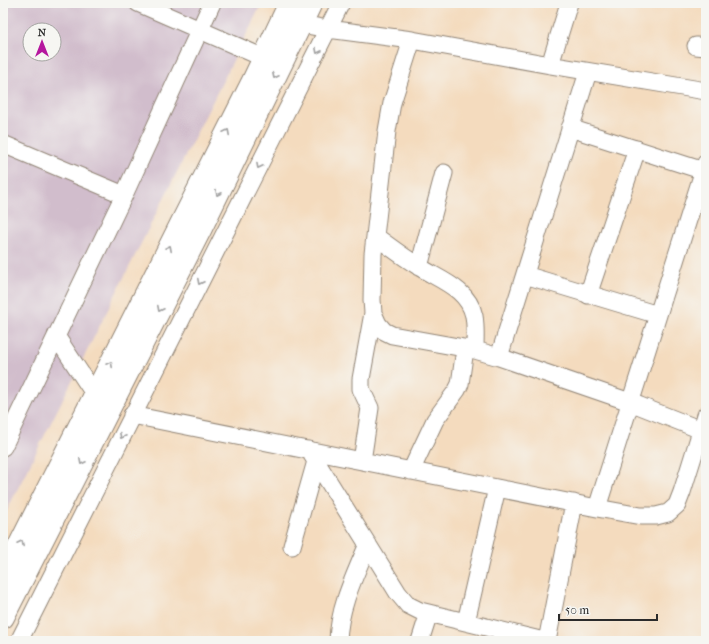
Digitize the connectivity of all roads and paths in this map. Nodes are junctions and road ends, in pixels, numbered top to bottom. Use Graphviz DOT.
graph roads {
  1 [pos="138,3"];
  2 [pos="212,3"];
  3 [pos="290,3"];
  4 [pos="311,3"];
  5 [pos="341,3"];
  6 [pos="569,3"];
  7 [pos="301,24"];
  8 [pos="328,29"];
  9 [pos="199,30"];
  10 [pos="412,40"];
  11 [pos="264,58"];
  12 [pos="550,66"];
  13 [pos="588,72"];
  14 [pos="706,91"];
  15 [pos="570,128"];
  16 [pos="3,144"];
  17 [pos="637,149"];
  18 [pos="705,167"];
  19 [pos="444,173"];
  20 [pos="124,195"];
  21 [pos="375,236"];
  22 [pos="419,267"];
  23 [pos="525,275"];
  24 [pos="588,295"];
  25 [pos="373,313"];
  26 [pos="658,315"];
  27 [pos="56,336"];
  28 [pos="470,350"];
  29 [pos="499,357"];
  30 [pos="95,395"];
  31 [pos="630,402"];
  32 [pos="132,415"];
  33 [pos="703,433"];
  34 [pos="3,447"];
  35 [pos="313,456"];
  36 [pos="362,461"];
  37 [pos="411,471"];
  38 [pos="497,488"];
  39 [pos="574,503"];
  40 [pos="597,508"];
  41 [pos="368,544"];
  42 [pos="292,546"];
  43 [pos="3,578"];
  44 [pos="429,613"];
  45 [pos="3,617"];
  46 [pos="466,622"];
  47 [pos="19,641"];
  48 [pos="338,641"];
  49 [pos="420,641"];
  50 [pos="546,641"];
  1 -- 9 [label="street"];
  2 -- 9 [label="street"];
  3 -- 11 [label="highway"];
  4 -- 7 [label="highway"];
  5 -- 8 [label="street"];
  6 -- 12 [label="street"];
  7 -- 8 [label="street"];
  7 -- 45 [label="highway, one-way"];
  8 -- 10 [label="street"];
  8 -- 32 [label="street, one-way"];
  9 -- 11 [label="street"];
  9 -- 20 [label="street"];
  10 -- 12 [label="street"];
  10 -- 21 [label="street"];
  30 -- 11 [label="highway, one-way"];
  12 -- 13 [label="street"];
  13 -- 14 [label="street"];
  13 -- 15 [label="street"];
  15 -- 17 [label="street"];
  15 -- 23 [label="street"];
  16 -- 20 [label="street"];
  17 -- 18 [label="street"];
  17 -- 24 [label="street"];
  18 -- 26 [label="street"];
  19 -- 22 [label="street"];
  20 -- 27 [label="street"];
  21 -- 22 [label="street"];
  21 -- 25 [label="street"];
  22 -- 28 [label="street"];
  23 -- 24 [label="street"];
  23 -- 29 [label="street"];
  24 -- 26 [label="street"];
  25 -- 28 [label="street"];
  25 -- 36 [label="street"];
  26 -- 31 [label="street"];
  27 -- 30 [label="street"];
  27 -- 34 [label="street"];
  28 -- 29 [label="street"];
  28 -- 37 [label="street"];
  29 -- 31 [label="street"];
  43 -- 30 [label="highway, one-way"];
  31 -- 33 [label="street"];
  31 -- 40 [label="street"];
  32 -- 35 [label="street"];
  32 -- 47 [label="street, one-way"];
  33 -- 40 [label="street"];
  35 -- 36 [label="street"];
  35 -- 41 [label="street"];
  35 -- 42 [label="street"];
  36 -- 37 [label="street"];
  37 -- 38 [label="street"];
  38 -- 39 [label="street"];
  38 -- 46 [label="street"];
  39 -- 40 [label="street"];
  39 -- 50 [label="street"];
  41 -- 44 [label="street"];
  41 -- 48 [label="street"];
  44 -- 46 [label="street"];
  44 -- 49 [label="street"];
  46 -- 50 [label="street"];
}
